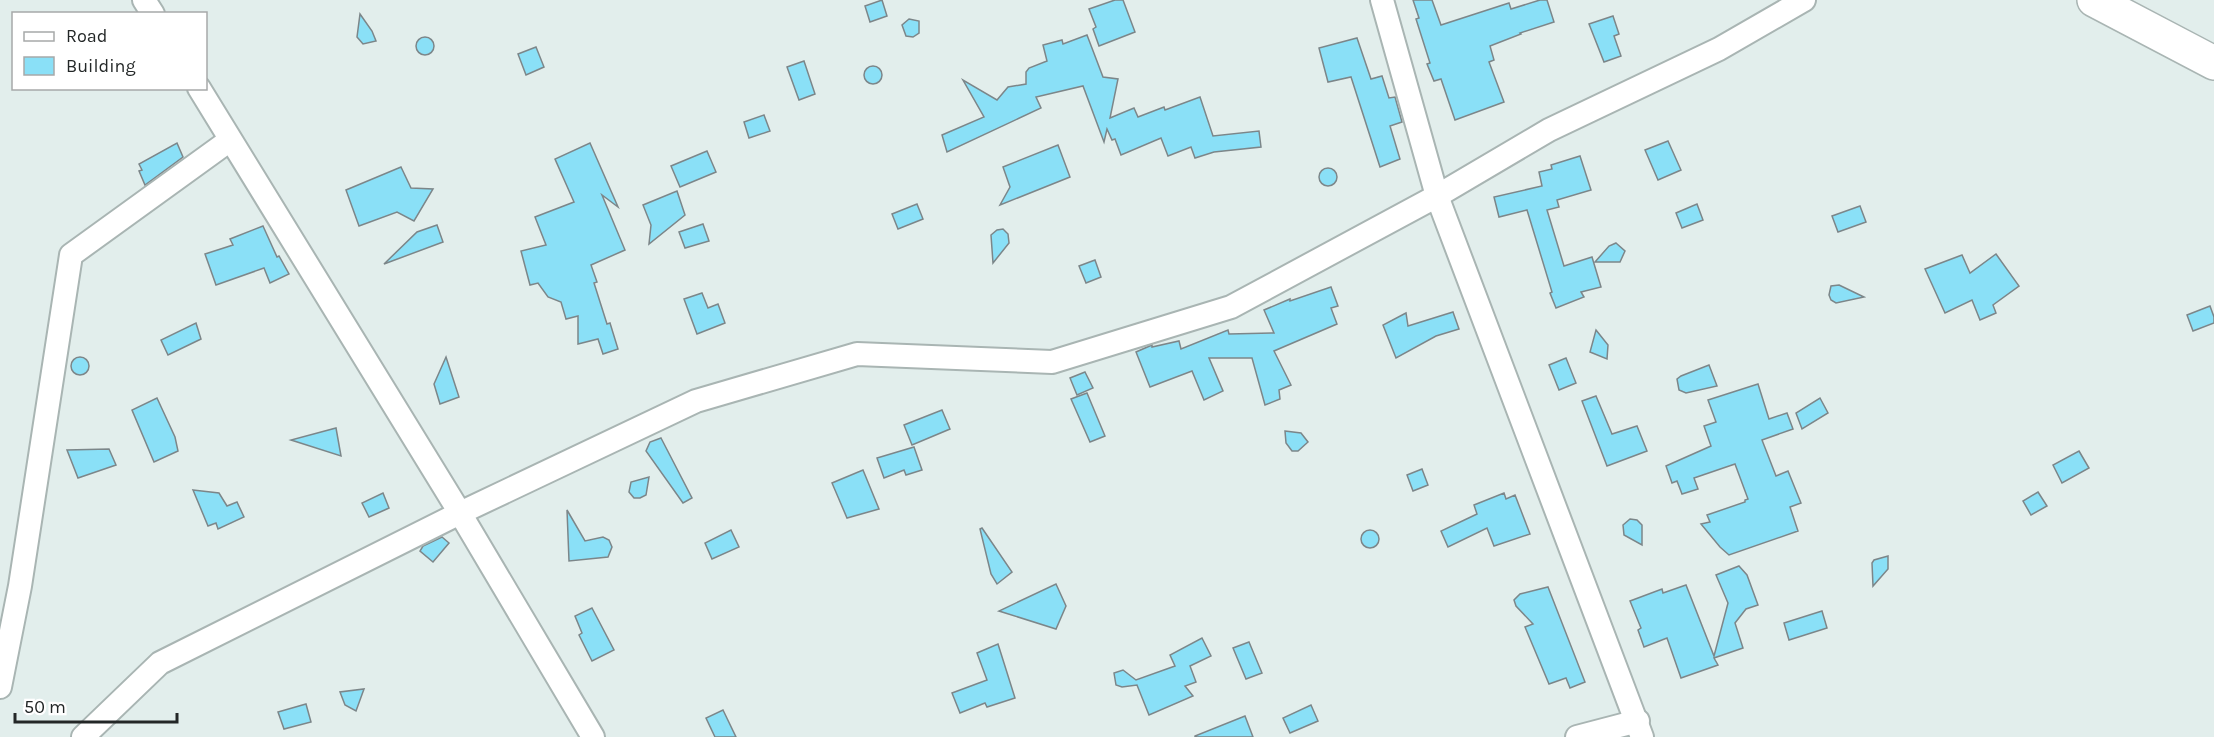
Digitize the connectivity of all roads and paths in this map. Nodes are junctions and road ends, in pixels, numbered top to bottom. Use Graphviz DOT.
graph roads {
  1 [pos="1382,0"];
  2 [pos="1804,0"];
  3 [pos="2094,0"];
  4 [pos="2214,63"];
  5 [pos="200,90"];
  6 [pos="230,140"];
  7 [pos="1437,196"];
  8 [pos="460,513"];
  9 [pos="0,687"];
  10 [pos="1640,729"];
  11 [pos="83,737"];
  12 [pos="593,737"];
  13 [pos="1577,737"];
  1 -- 7 [label="street"];
  2 -- 7 [label="street"];
  3 -- 4 [label="street"];
  5 -- 6 [label="street"];
  6 -- 8 [label="street"];
  6 -- 9 [label="street"];
  7 -- 8 [label="street"];
  7 -- 10 [label="street"];
  8 -- 11 [label="street"];
  8 -- 12 [label="street"];
  10 -- 13 [label="street"];
}
